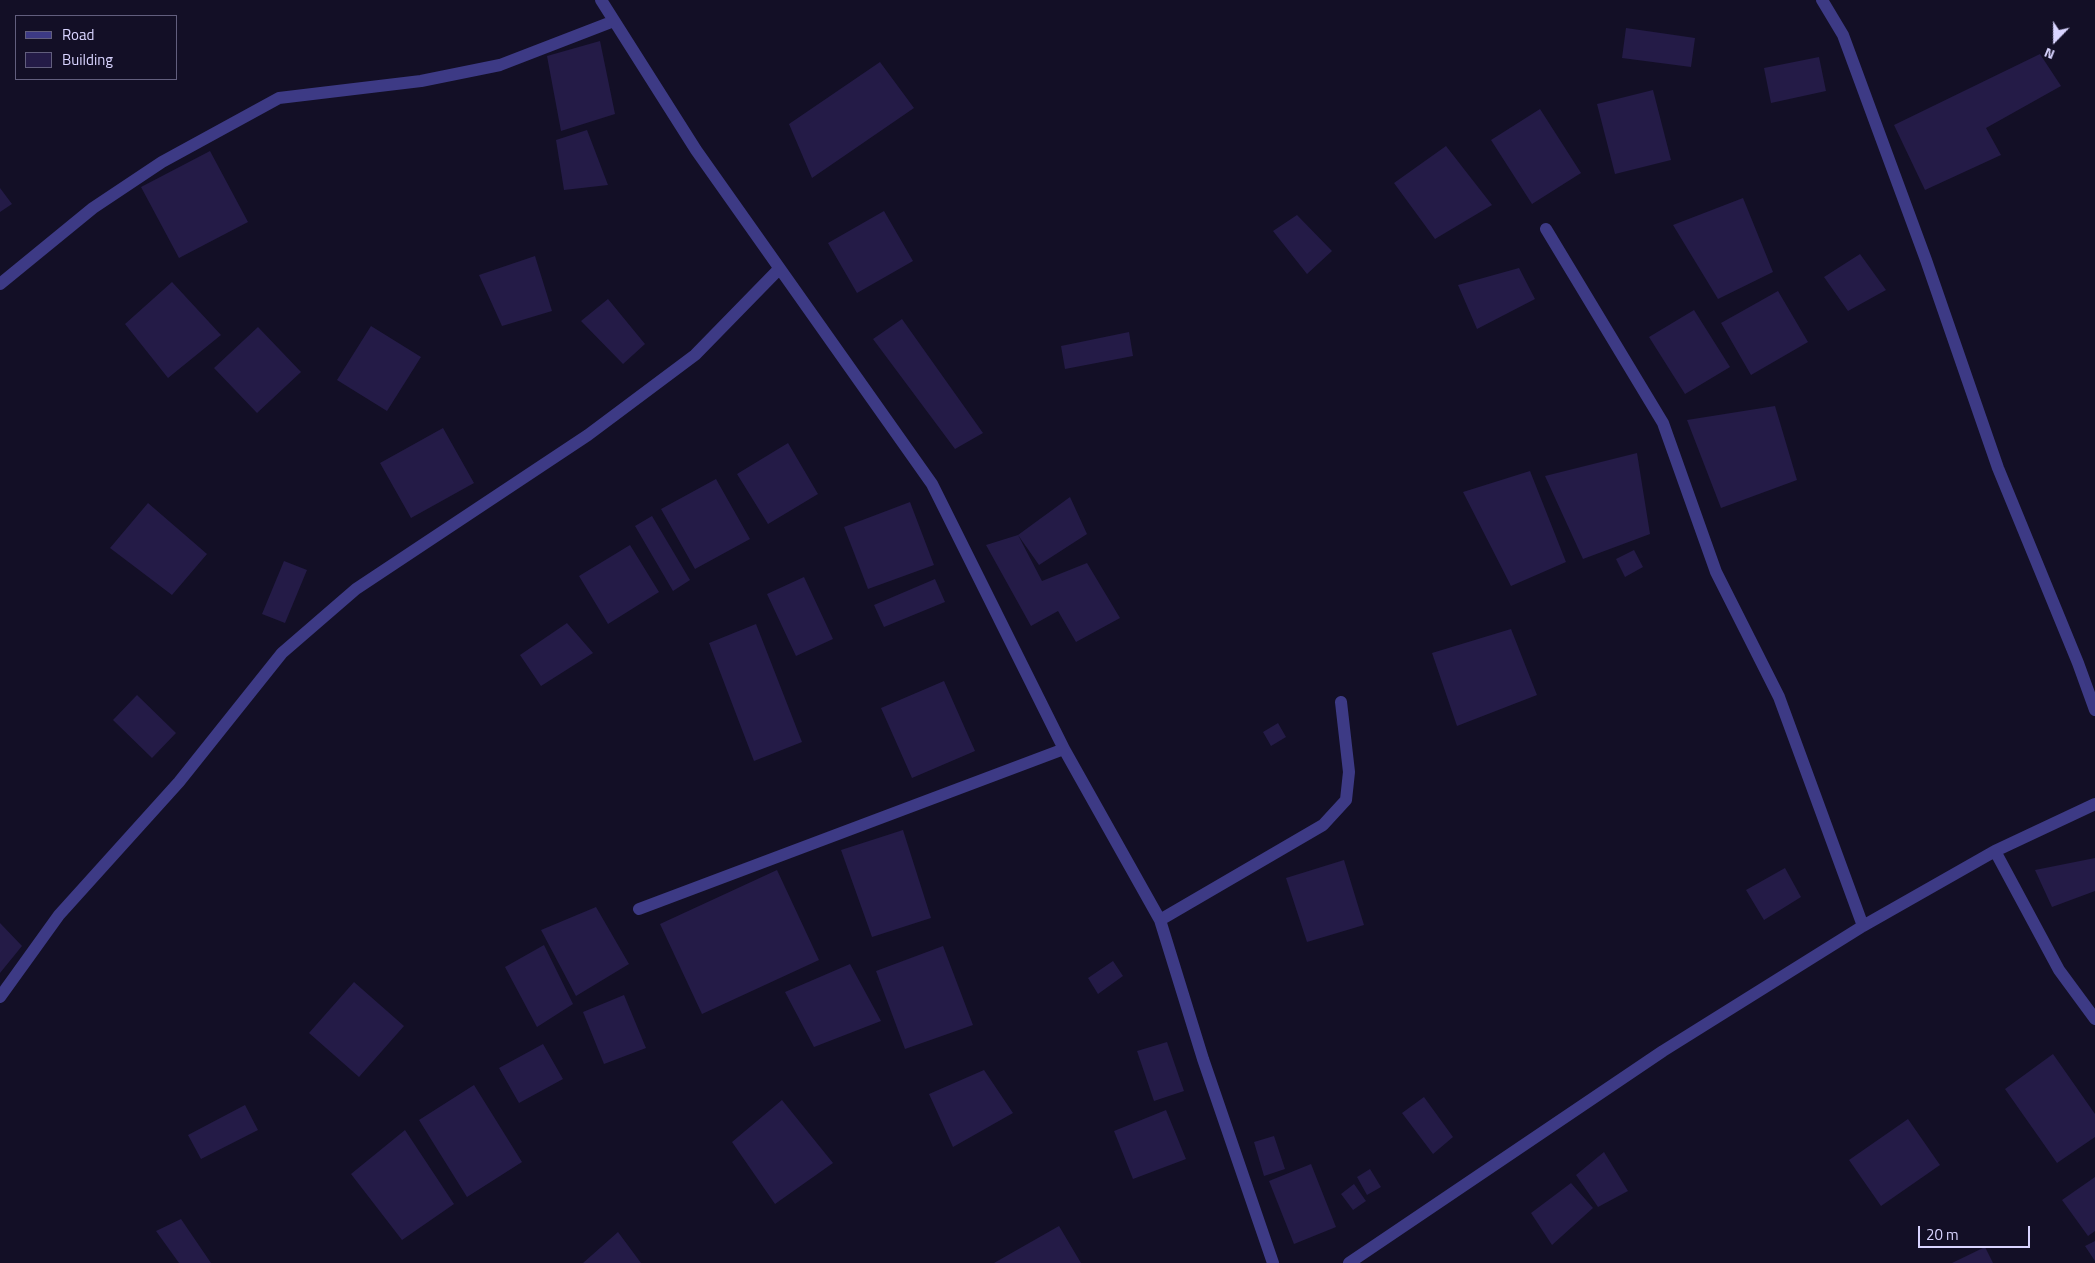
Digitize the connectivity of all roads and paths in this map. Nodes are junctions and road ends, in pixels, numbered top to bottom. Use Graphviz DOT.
graph roads {
  1 [pos="601,0"];
  2 [pos="1822,0"];
  3 [pos="614,21"];
  4 [pos="1546,228"];
  5 [pos="779,269"];
  6 [pos="0,284"];
  7 [pos="1341,702"];
  8 [pos="2095,710"];
  9 [pos="1064,749"];
  10 [pos="2095,804"];
  11 [pos="1995,851"];
  12 [pos="639,909"];
  13 [pos="1160,920"];
  14 [pos="1864,926"];
  15 [pos="0,997"];
  16 [pos="2095,1020"];
  17 [pos="1273,1263"];
  18 [pos="1349,1263"];
  1 -- 3 [label="street"];
  2 -- 8 [label="street"];
  3 -- 5 [label="street"];
  3 -- 6 [label="street"];
  4 -- 14 [label="street"];
  5 -- 9 [label="street"];
  5 -- 15 [label="street"];
  7 -- 13 [label="street"];
  9 -- 12 [label="street"];
  9 -- 13 [label="street"];
  10 -- 11 [label="street"];
  11 -- 14 [label="street"];
  11 -- 16 [label="street"];
  13 -- 17 [label="street"];
  14 -- 18 [label="street"];
}
